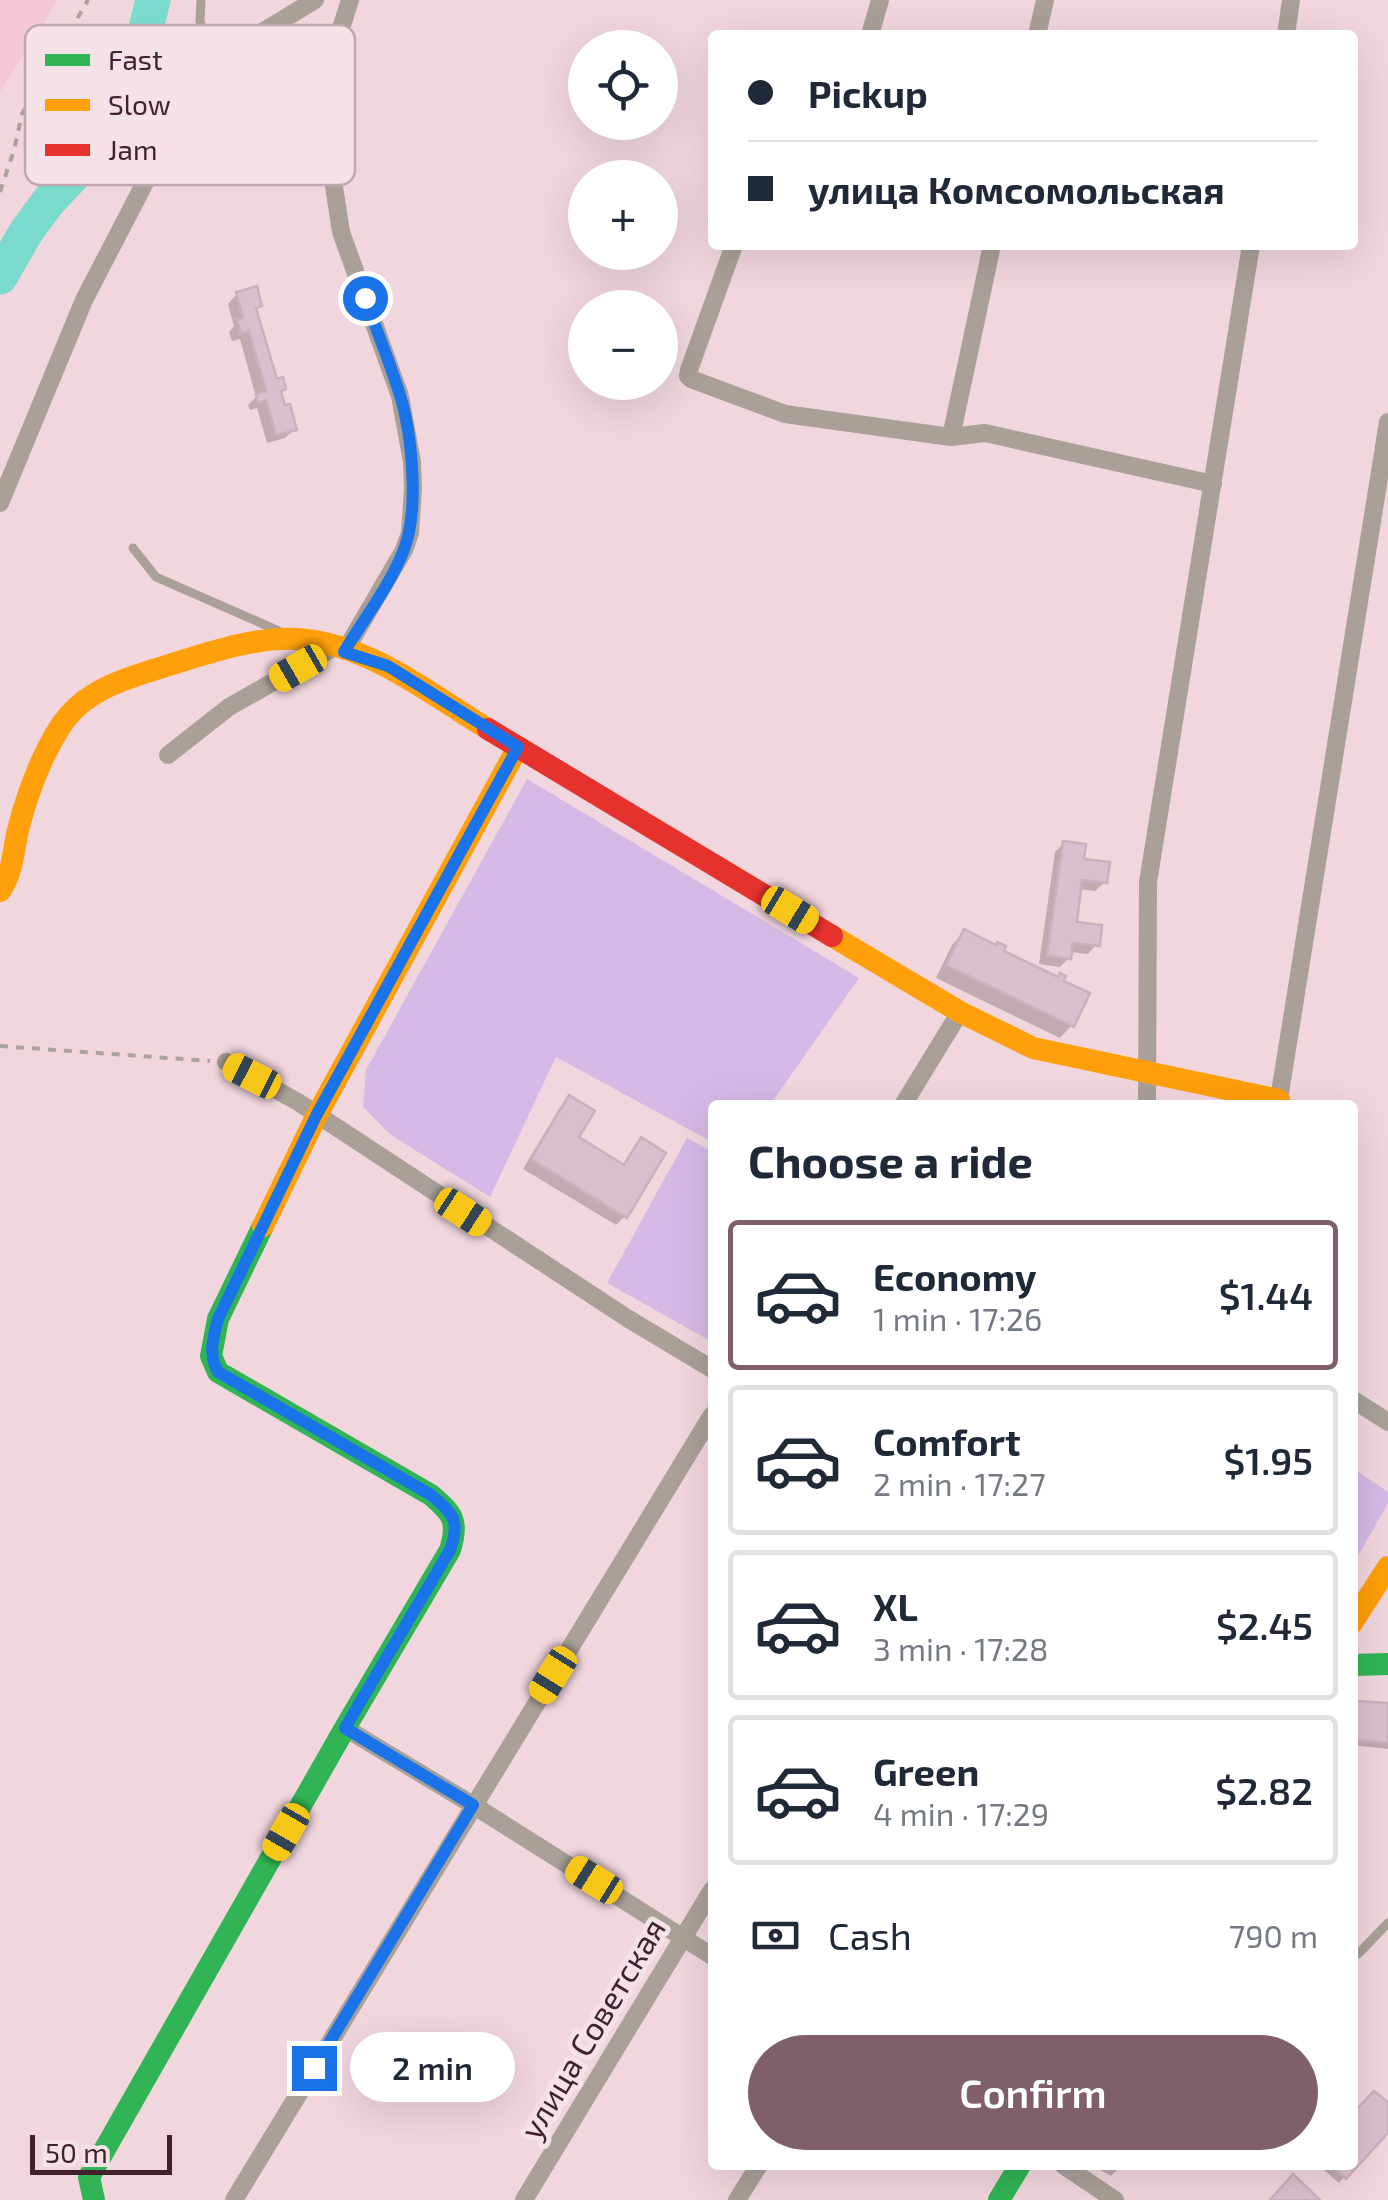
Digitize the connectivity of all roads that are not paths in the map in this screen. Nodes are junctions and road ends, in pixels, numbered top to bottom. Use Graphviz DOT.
graph roads {
  1 [pos="201,0"];
  2 [pos="315,0"];
  3 [pos="350,0"];
  4 [pos="880,0"];
  5 [pos="1045,0"];
  6 [pos="1291,0"];
  7 [pos="201,25"];
  8 [pos="274,25"];
  9 [pos="342,25"];
  10 [pos="871,30"];
  11 [pos="1038,30"];
  12 [pos="1287,30"];
  13 [pos="144,185"];
  14 [pos="334,185"];
  15 [pos="732,250"];
  16 [pos="991,250"];
  17 [pos="1251,250"];
  18 [pos="1388,422"];
  19 [pos="951,437"];
  20 [pos="1212,484"];
  21 [pos="0,503"];
  22 [pos="133,548"];
  23 [pos="296,638"];
  24 [pos="339,650"];
  25 [pos="518,747"];
  26 [pos="168,755"];
  27 [pos="0,891"];
  28 [pos="960,1012"];
  29 [pos="226,1062"];
  30 [pos="1148,1071"];
  31 [pos="906,1100"];
  32 [pos="1147,1100"];
  33 [pos="1271,1100"];
  34 [pos="1279,1100"];
  35 [pos="316,1116"];
  36 [pos="708,1367"];
  37 [pos="1358,1403"];
  38 [pos="708,1422"];
  39 [pos="1388,1422"];
  40 [pos="1388,1567"];
  41 [pos="1358,1614"];
  42 [pos="1388,1664"];
  43 [pos="1358,1666"];
  44 [pos="345,1728"];
  45 [pos="473,1805"];
  46 [pos="708,1897"];
  47 [pos="1388,1923"];
  48 [pos="684,1937"];
  49 [pos="708,1953"];
  50 [pos="1358,1954"];
  51 [pos="756,2170"];
  52 [pos="1017,2170"];
  53 [pos="1069,2170"];
  54 [pos="94,2200"];
  55 [pos="234,2200"];
  56 [pos="524,2200"];
  57 [pos="737,2200"];
  58 [pos="998,2200"];
  59 [pos="1114,2200"];
  1 -- 7 [label="lane"];
  2 -- 8 [label="street"];
  3 -- 9 [label="street"];
  4 -- 10 [label="street"];
  5 -- 11 [label="street"];
  6 -- 12 [label="street"];
  13 -- 21 [label="street"];
  14 -- 24 [label="street"];
  15 -- 19 [label="street"];
  16 -- 19 [label="street"];
  17 -- 20 [label="street"];
  18 -- 34 [label="street"];
  19 -- 20 [label="street"];
  20 -- 30 [label="street"];
  22 -- 23 [label="lane"];
  23 -- 24 [label="street"];
  23 -- 27 [label="street"];
  24 -- 25 [label="street"];
  24 -- 26 [label="street"];
  25 -- 28 [label="street"];
  25 -- 35 [label="street"];
  28 -- 30 [label="street"];
  28 -- 31 [label="street"];
  29 -- 35 [label="street"];
  30 -- 32 [label="street"];
  30 -- 33 [label="street"];
  35 -- 36 [label="street"];
  35 -- 44 [label="street"];
  37 -- 39 [label="street"];
  38 -- 45 [label="street"];
  40 -- 41 [label="street"];
  42 -- 43 [label="street"];
  44 -- 45 [label="street"];
  44 -- 54 [label="street"];
  45 -- 48 [label="street"];
  45 -- 55 [label="street"];
  46 -- 48 [label="street, улица Советская"];
  47 -- 50 [label="lane"];
  48 -- 49 [label="street"];
  48 -- 56 [label="street, улица Советская"];
  51 -- 57 [label="street"];
  52 -- 58 [label="street"];
  53 -- 59 [label="street"];
}
